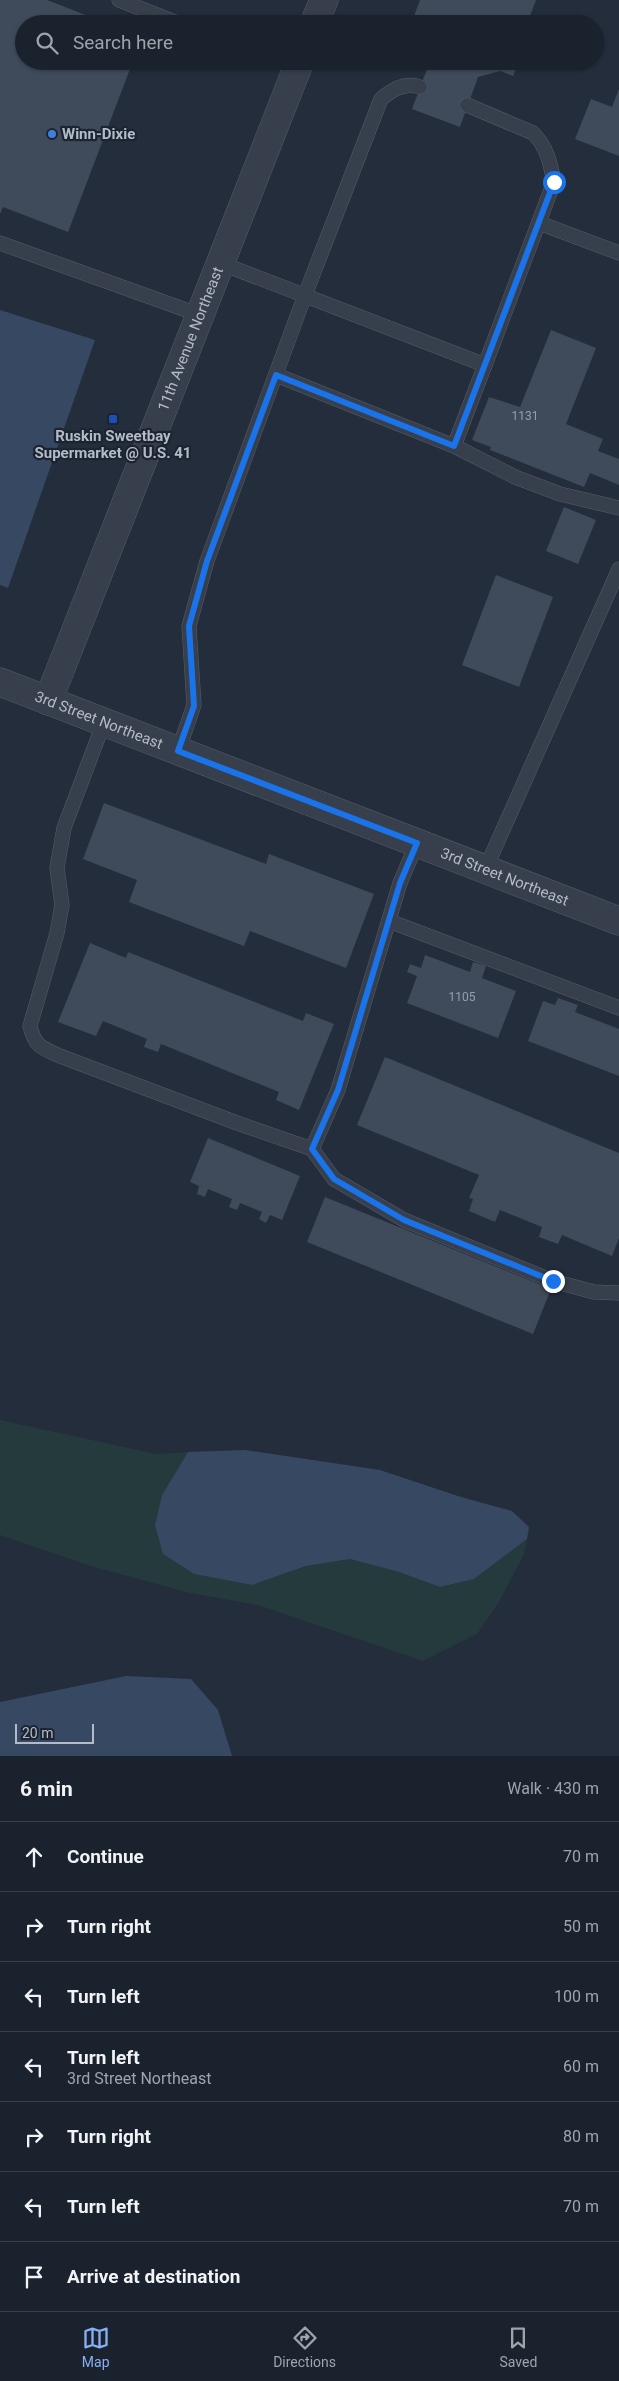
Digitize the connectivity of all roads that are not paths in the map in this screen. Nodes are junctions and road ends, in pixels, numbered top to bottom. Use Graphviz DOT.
graph roads {
  1 [pos="119,0"];
  2 [pos="324,0"];
  3 [pos="157,15"];
  4 [pos="318,15"];
  5 [pos="289,70"];
  6 [pos="420,87"];
  7 [pos="467,105"];
  8 [pos="539,223"];
  9 [pos="0,242"];
  10 [pos="619,254"];
  11 [pos="220,263"];
  12 [pos="305,295"];
  13 [pos="200,315"];
  14 [pos="485,365"];
  15 [pos="276,375"];
  16 [pos="454,446"];
  17 [pos="619,508"];
  18 [pos="619,569"];
  19 [pos="0,682"];
  20 [pos="48,701"];
  21 [pos="104,722"];
  22 [pos="178,751"];
  23 [pos="417,843"];
  24 [pos="485,870"];
  25 [pos="389,921"];
  26 [pos="619,921"];
  27 [pos="619,1008"];
  28 [pos="312,1149"];
  29 [pos="619,1293"];
  1 -- 3 [label="lane"];
  2 -- 4 [label="street"];
  5 -- 11 [label="street, 11th Avenue Northeast"];
  6 -- 12 [label="lane"];
  7 -- 8 [label="lane"];
  8 -- 10 [label="lane"];
  8 -- 14 [label="lane"];
  9 -- 13 [label="lane"];
  11 -- 12 [label="lane"];
  11 -- 13 [label="street, 11th Avenue Northeast"];
  12 -- 14 [label="lane"];
  12 -- 15 [label="lane"];
  13 -- 20 [label="street, 11th Avenue Northeast"];
  14 -- 16 [label="lane"];
  15 -- 16 [label="lane"];
  15 -- 22 [label="lane"];
  16 -- 17 [label="lane"];
  18 -- 24 [label="lane"];
  19 -- 20 [label="street, 3rd Street Northeast"];
  20 -- 21 [label="street, 3rd Street Northeast"];
  21 -- 22 [label="street, 3rd Street Northeast"];
  21 -- 28 [label="lane"];
  22 -- 23 [label="street, 3rd Street Northeast"];
  23 -- 24 [label="street, 3rd Street Northeast"];
  23 -- 25 [label="lane"];
  24 -- 26 [label="street, 3rd Street Northeast"];
  25 -- 27 [label="lane"];
  25 -- 28 [label="lane"];
  28 -- 29 [label="lane"];
}
